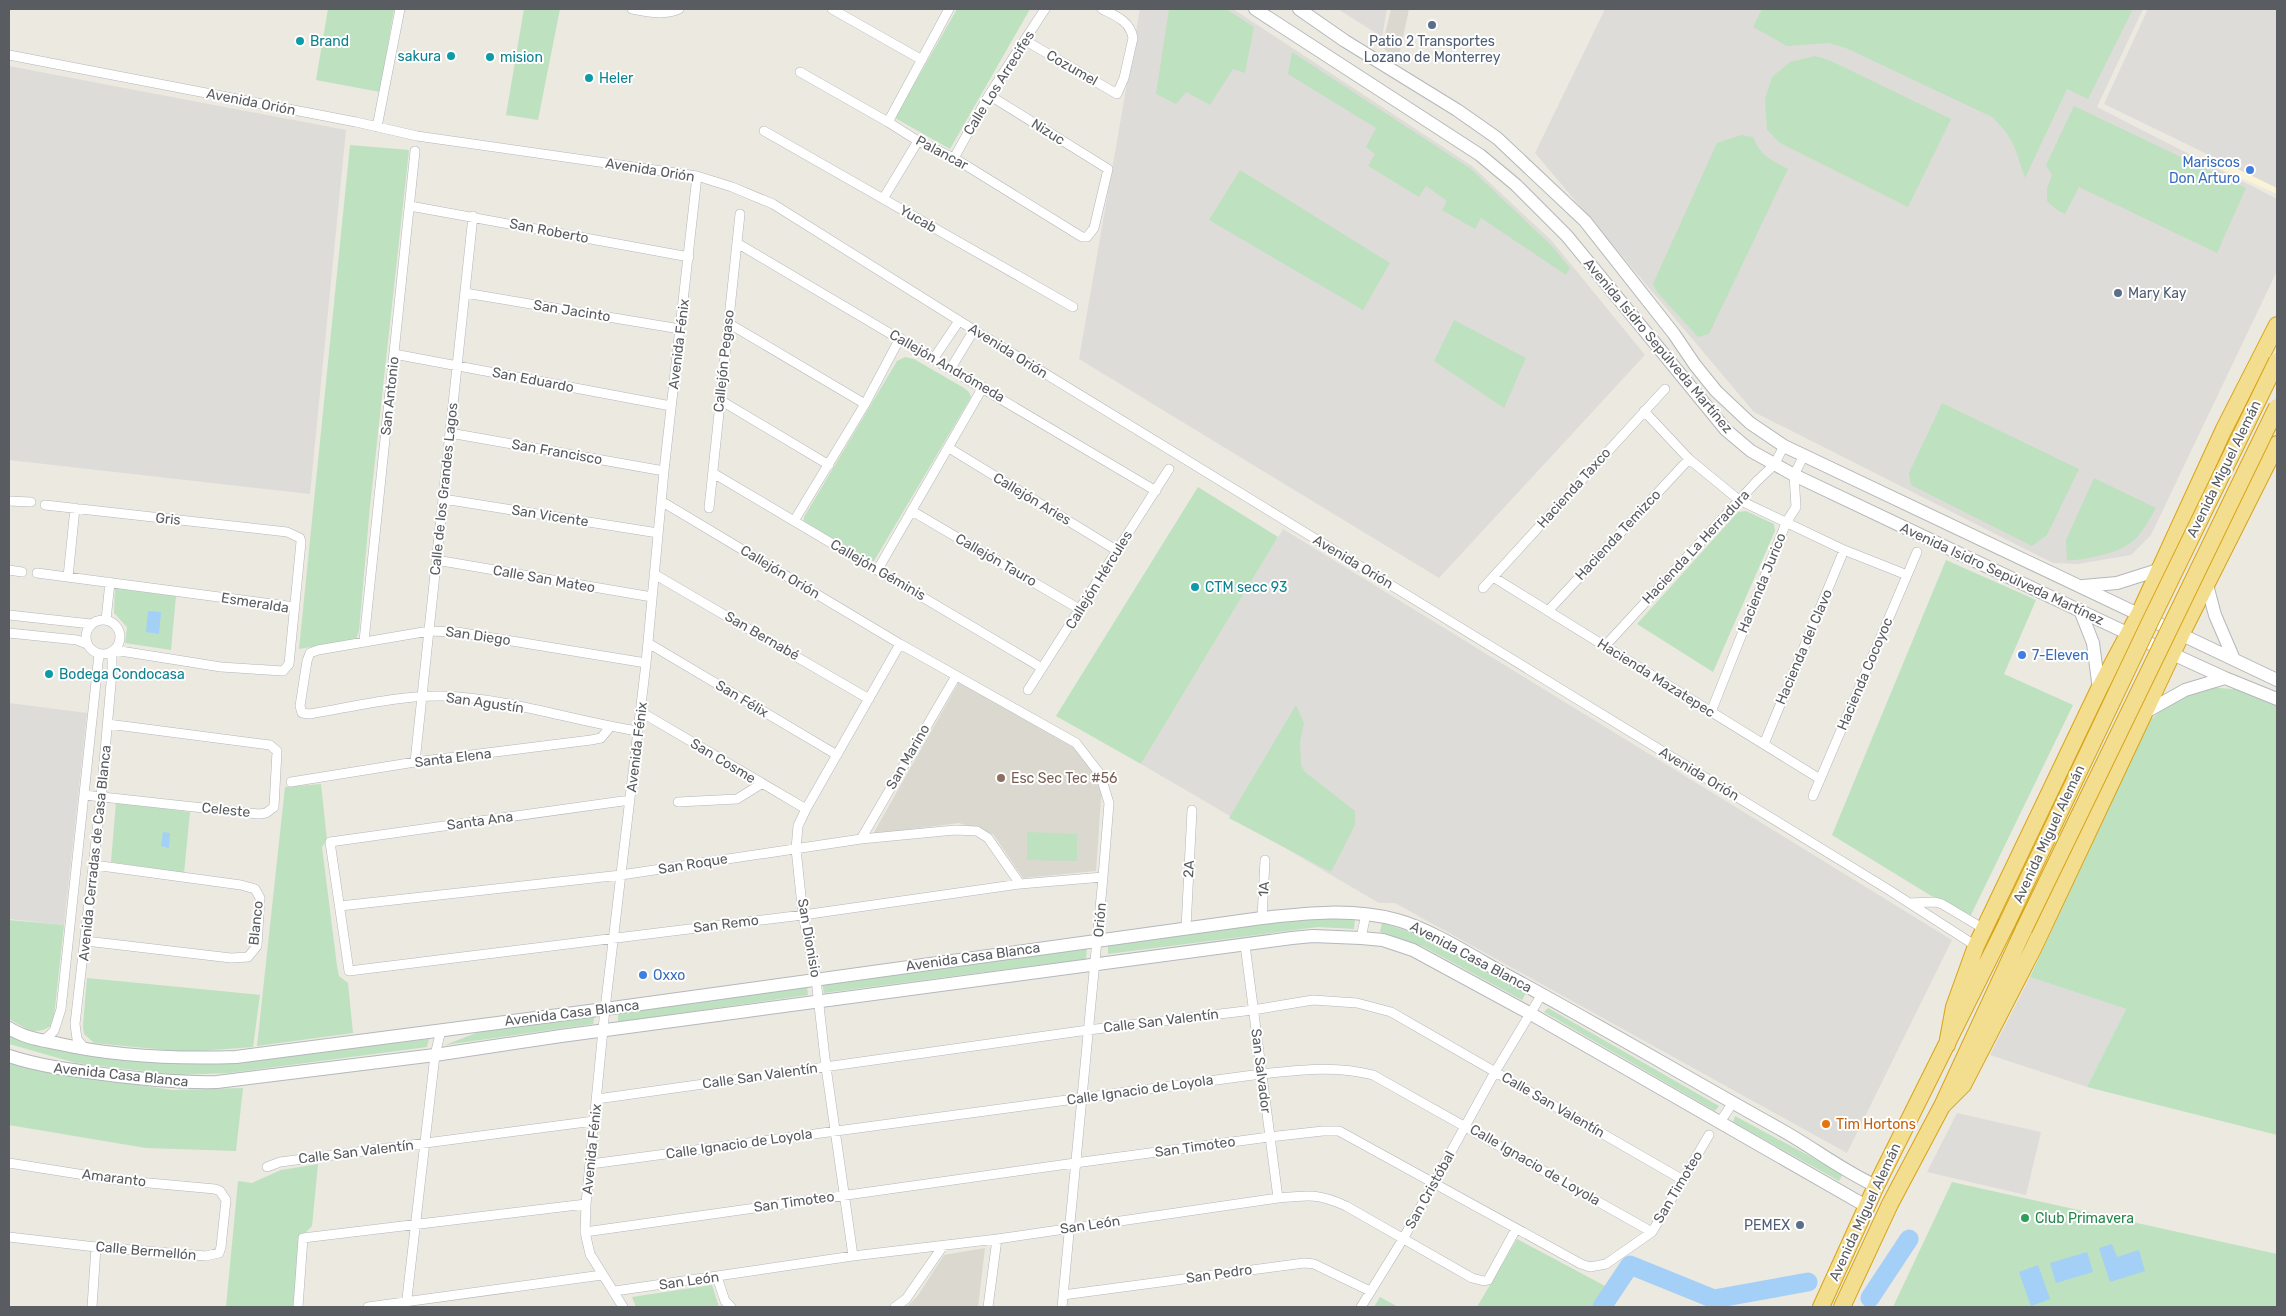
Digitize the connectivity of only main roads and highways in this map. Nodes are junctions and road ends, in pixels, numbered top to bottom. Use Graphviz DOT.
graph roads {
  1 [pos="2277,325"];
  2 [pos="2277,361"];
  3 [pos="2277,407"];
  4 [pos="2277,444"];
  5 [pos="2173,543"];
  6 [pos="2216,566"];
  7 [pos="2107,674"];
  8 [pos="2151,697"];
  9 [pos="1947,1045"];
  10 [pos="1942,1106"];
  11 [pos="1821,1307"];
  12 [pos="1842,1307"];
  1 -- 5 [label="highway"];
  2 -- 9 [label="highway, Avenida Miguel Alemán, bridge"];
  3 -- 10 [label="highway, Avenida Miguel Alemán, bridge"];
  4 -- 6 [label="highway"];
  5 -- 6 [label="highway"];
  5 -- 7 [label="highway"];
  6 -- 8 [label="highway"];
  7 -- 8 [label="highway"];
  7 -- 9 [label="highway"];
  8 -- 10 [label="highway"];
  9 -- 11 [label="highway, Avenida Miguel Alemán"];
  10 -- 12 [label="highway, Avenida Miguel Alemán"];
}
